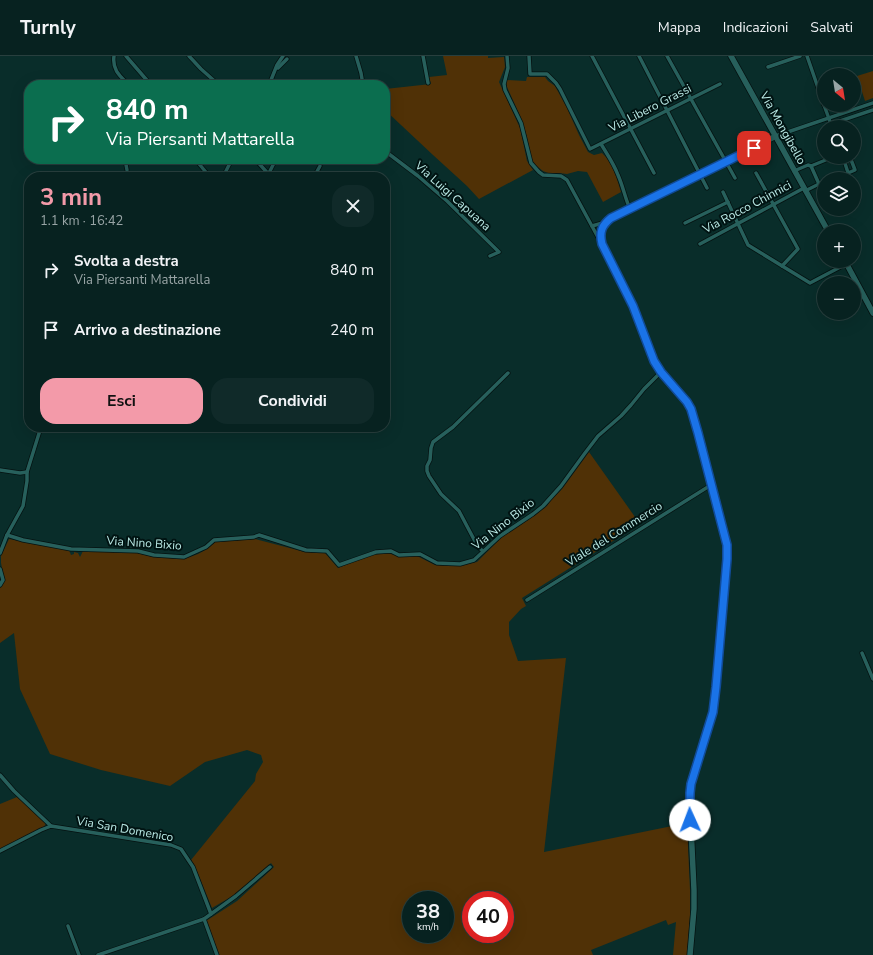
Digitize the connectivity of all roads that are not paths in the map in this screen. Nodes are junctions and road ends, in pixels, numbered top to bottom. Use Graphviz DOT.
graph roads {
  1 [pos="114,56"];
  2 [pos="126,56"];
  3 [pos="189,56"];
  4 [pos="356,56"];
  5 [pos="423,56"];
  6 [pos="507,56"];
  7 [pos="529,56"];
  8 [pos="592,56"];
  9 [pos="638,56"];
  10 [pos="668,56"];
  11 [pos="731,56"];
  12 [pos="800,56"];
  13 [pos="806,56"];
  14 [pos="286,57"];
  15 [pos="768,67"];
  16 [pos="124,80"];
  17 [pos="147,80"];
  18 [pos="213,80"];
  19 [pos="271,80"];
  20 [pos="362,80"];
  21 [pos="428,83"];
  22 [pos="720,84"];
  23 [pos="817,86"];
  24 [pos="691,98"];
  25 [pos="873,103"];
  26 [pos="667,110"];
  27 [pos="873,110"];
  28 [pos="827,112"];
  29 [pos="829,118"];
  30 [pos="843,120"];
  31 [pos="631,129"];
  32 [pos="776,136"];
  33 [pos="601,144"];
  34 [pos="390,155"];
  35 [pos="726,162"];
  36 [pos="125,164"];
  37 [pos="199,164"];
  38 [pos="259,164"];
  39 [pos="817,164"];
  40 [pos="853,164"];
  41 [pos="320,166"];
  42 [pos="811,166"];
  43 [pos="126,170"];
  44 [pos="794,171"];
  45 [pos="206,172"];
  46 [pos="266,172"];
  47 [pos="317,172"];
  48 [pos="850,172"];
  49 [pos="654,173"];
  50 [pos="756,173"];
  51 [pos="700,175"];
  52 [pos="735,178"];
  53 [pos="707,188"];
  54 [pos="804,189"];
  55 [pos="723,192"];
  56 [pos="728,202"];
  57 [pos="773,204"];
  58 [pos="630,209"];
  59 [pos="607,221"];
  60 [pos="685,223"];
  61 [pos="738,224"];
  62 [pos="824,224"];
  63 [pos="592,226"];
  64 [pos="602,244"];
  65 [pos="700,244"];
  66 [pos="490,256"];
  67 [pos="782,266"];
  68 [pos="835,268"];
  69 [pos="848,268"];
  70 [pos="873,313"];
  71 [pos="661,372"];
  72 [pos="508,373"];
  73 [pos="39,432"];
  74 [pos="0,470"];
  75 [pos="27,472"];
  76 [pos="711,485"];
  77 [pos="8,534"];
  78 [pos="483,551"];
  79 [pos="0,553"];
  80 [pos="0,569"];
  81 [pos="0,585"];
  82 [pos="527,600"];
  83 [pos="862,653"];
  84 [pos="873,679"];
  85 [pos="0,775"];
  86 [pos="51,826"];
  87 [pos="0,851"];
  88 [pos="270,867"];
  89 [pos="211,914"];
  90 [pos="204,919"];
  91 [pos="68,926"];
  92 [pos="79,955"];
  93 [pos="98,955"];
  94 [pos="218,955"];
  95 [pos="690,955"];
  1 -- 16 [label="street"];
  2 -- 17 [label="street"];
  3 -- 18 [label="street"];
  4 -- 20 [label="street"];
  5 -- 21 [label="street"];
  6 -- 63 [label="street"];
  7 -- 33 [label="street, Via Libero Grassi"];
  8 -- 31 [label="street"];
  9 -- 26 [label="street"];
  10 -- 24 [label="street"];
  11 -- 32 [label="street, Via Mongibello"];
  12 -- 15 [label="street"];
  13 -- 23 [label="street"];
  14 -- 19 [label="street"];
  22 -- 24 [label="street, Via Libero Grassi"];
  24 -- 26 [label="street, Via Libero Grassi"];
  24 -- 35 [label="street"];
  25 -- 29 [label="street"];
  26 -- 31 [label="street, Via Libero Grassi"];
  26 -- 51 [label="street"];
  27 -- 30 [label="street"];
  28 -- 29 [label="street"];
  29 -- 32 [label="street"];
  31 -- 33 [label="street, Via Libero Grassi"];
  31 -- 49 [label="street"];
  32 -- 35 [label="street"];
  32 -- 44 [label="street, Via Mongibello"];
  33 -- 58 [label="street"];
  34 -- 66 [label="street, Via Luigi Capuana"];
  35 -- 51 [label="street"];
  35 -- 52 [label="street"];
  36 -- 43 [label="street"];
  37 -- 45 [label="street"];
  38 -- 46 [label="street"];
  39 -- 42 [label="street"];
  40 -- 48 [label="street"];
  41 -- 47 [label="street"];
  42 -- 44 [label="street"];
  42 -- 54 [label="street, Via Rocco Chinnici"];
  44 -- 54 [label="street, Via Mongibello"];
  50 -- 57 [label="street"];
  51 -- 53 [label="street"];
  51 -- 58 [label="street"];
  54 -- 57 [label="street, Via Rocco Chinnici"];
  54 -- 62 [label="street, Via Mongibello"];
  55 -- 56 [label="street"];
  56 -- 60 [label="street"];
  56 -- 61 [label="street"];
  57 -- 61 [label="street, Via Rocco Chinnici"];
  57 -- 67 [label="street"];
  58 -- 59 [label="street"];
  59 -- 63 [label="street"];
  59 -- 64 [label="street"];
  61 -- 65 [label="street, Via Rocco Chinnici"];
  61 -- 67 [label="street"];
  63 -- 64 [label="street"];
  64 -- 71 [label="street"];
  67 -- 68 [label="street"];
  69 -- 70 [label="street"];
  71 -- 76 [label="street"];
  71 -- 78 [label="street, Via Nino Bixio"];
  72 -- 78 [label="street"];
  73 -- 75 [label="street"];
  74 -- 75 [label="street"];
  75 -- 77 [label="street"];
  76 -- 82 [label="street, Viale del Commercio"];
  76 -- 95 [label="street"];
  77 -- 78 [label="street, Via Nino Bixio"];
  77 -- 79 [label="street"];
  80 -- 81 [label="street"];
  83 -- 84 [label="street"];
  85 -- 86 [label="street"];
  86 -- 87 [label="street"];
  86 -- 89 [label="street, Via San Domenico"];
  88 -- 89 [label="street"];
  89 -- 90 [label="street"];
  90 -- 93 [label="street"];
  90 -- 94 [label="street"];
  91 -- 92 [label="street"];
}
